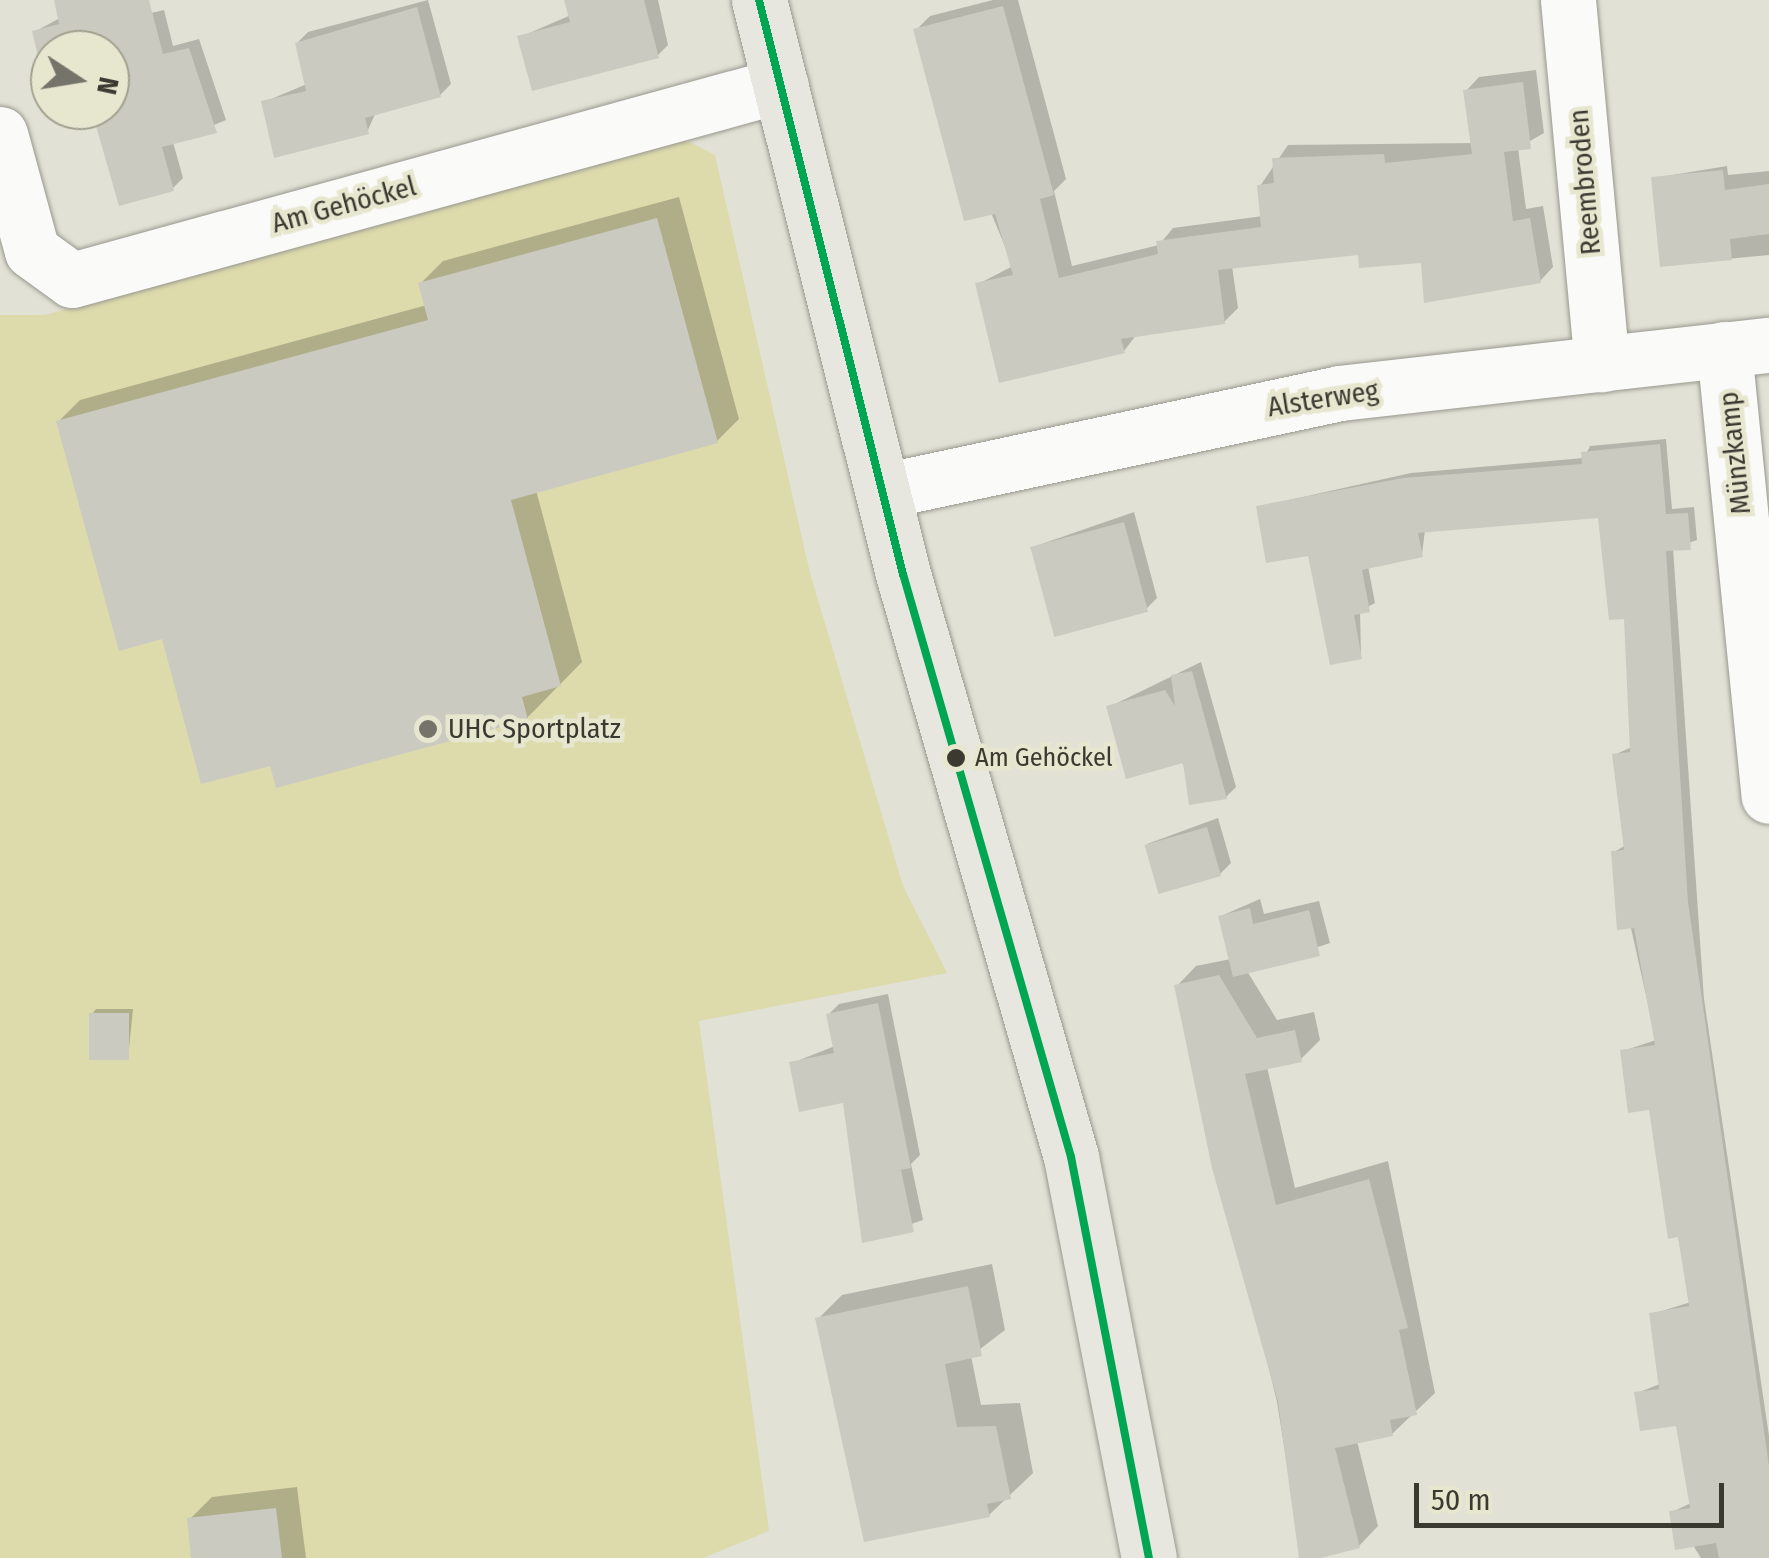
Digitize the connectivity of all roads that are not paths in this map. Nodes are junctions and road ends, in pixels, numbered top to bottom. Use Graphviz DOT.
graph roads {
  1 [pos="759,0"];
  2 [pos="1568,0"];
  3 [pos="781,85"];
  4 [pos="0,134"];
  5 [pos="1747,347"];
  6 [pos="1602,364"];
  7 [pos="883,491"];
  8 [pos="1769,796"];
  9 [pos="1148,1558"];
  1 -- 3 [label="main road"];
  2 -- 6 [label="street, Reembroden"];
  3 -- 4 [label="street, Am Gehöckel"];
  3 -- 7 [label="main road"];
  5 -- 6 [label="street, Alsterweg"];
  5 -- 8 [label="street, Münzkamp"];
  6 -- 7 [label="street, Alsterweg"];
  7 -- 9 [label="main road"];
}
